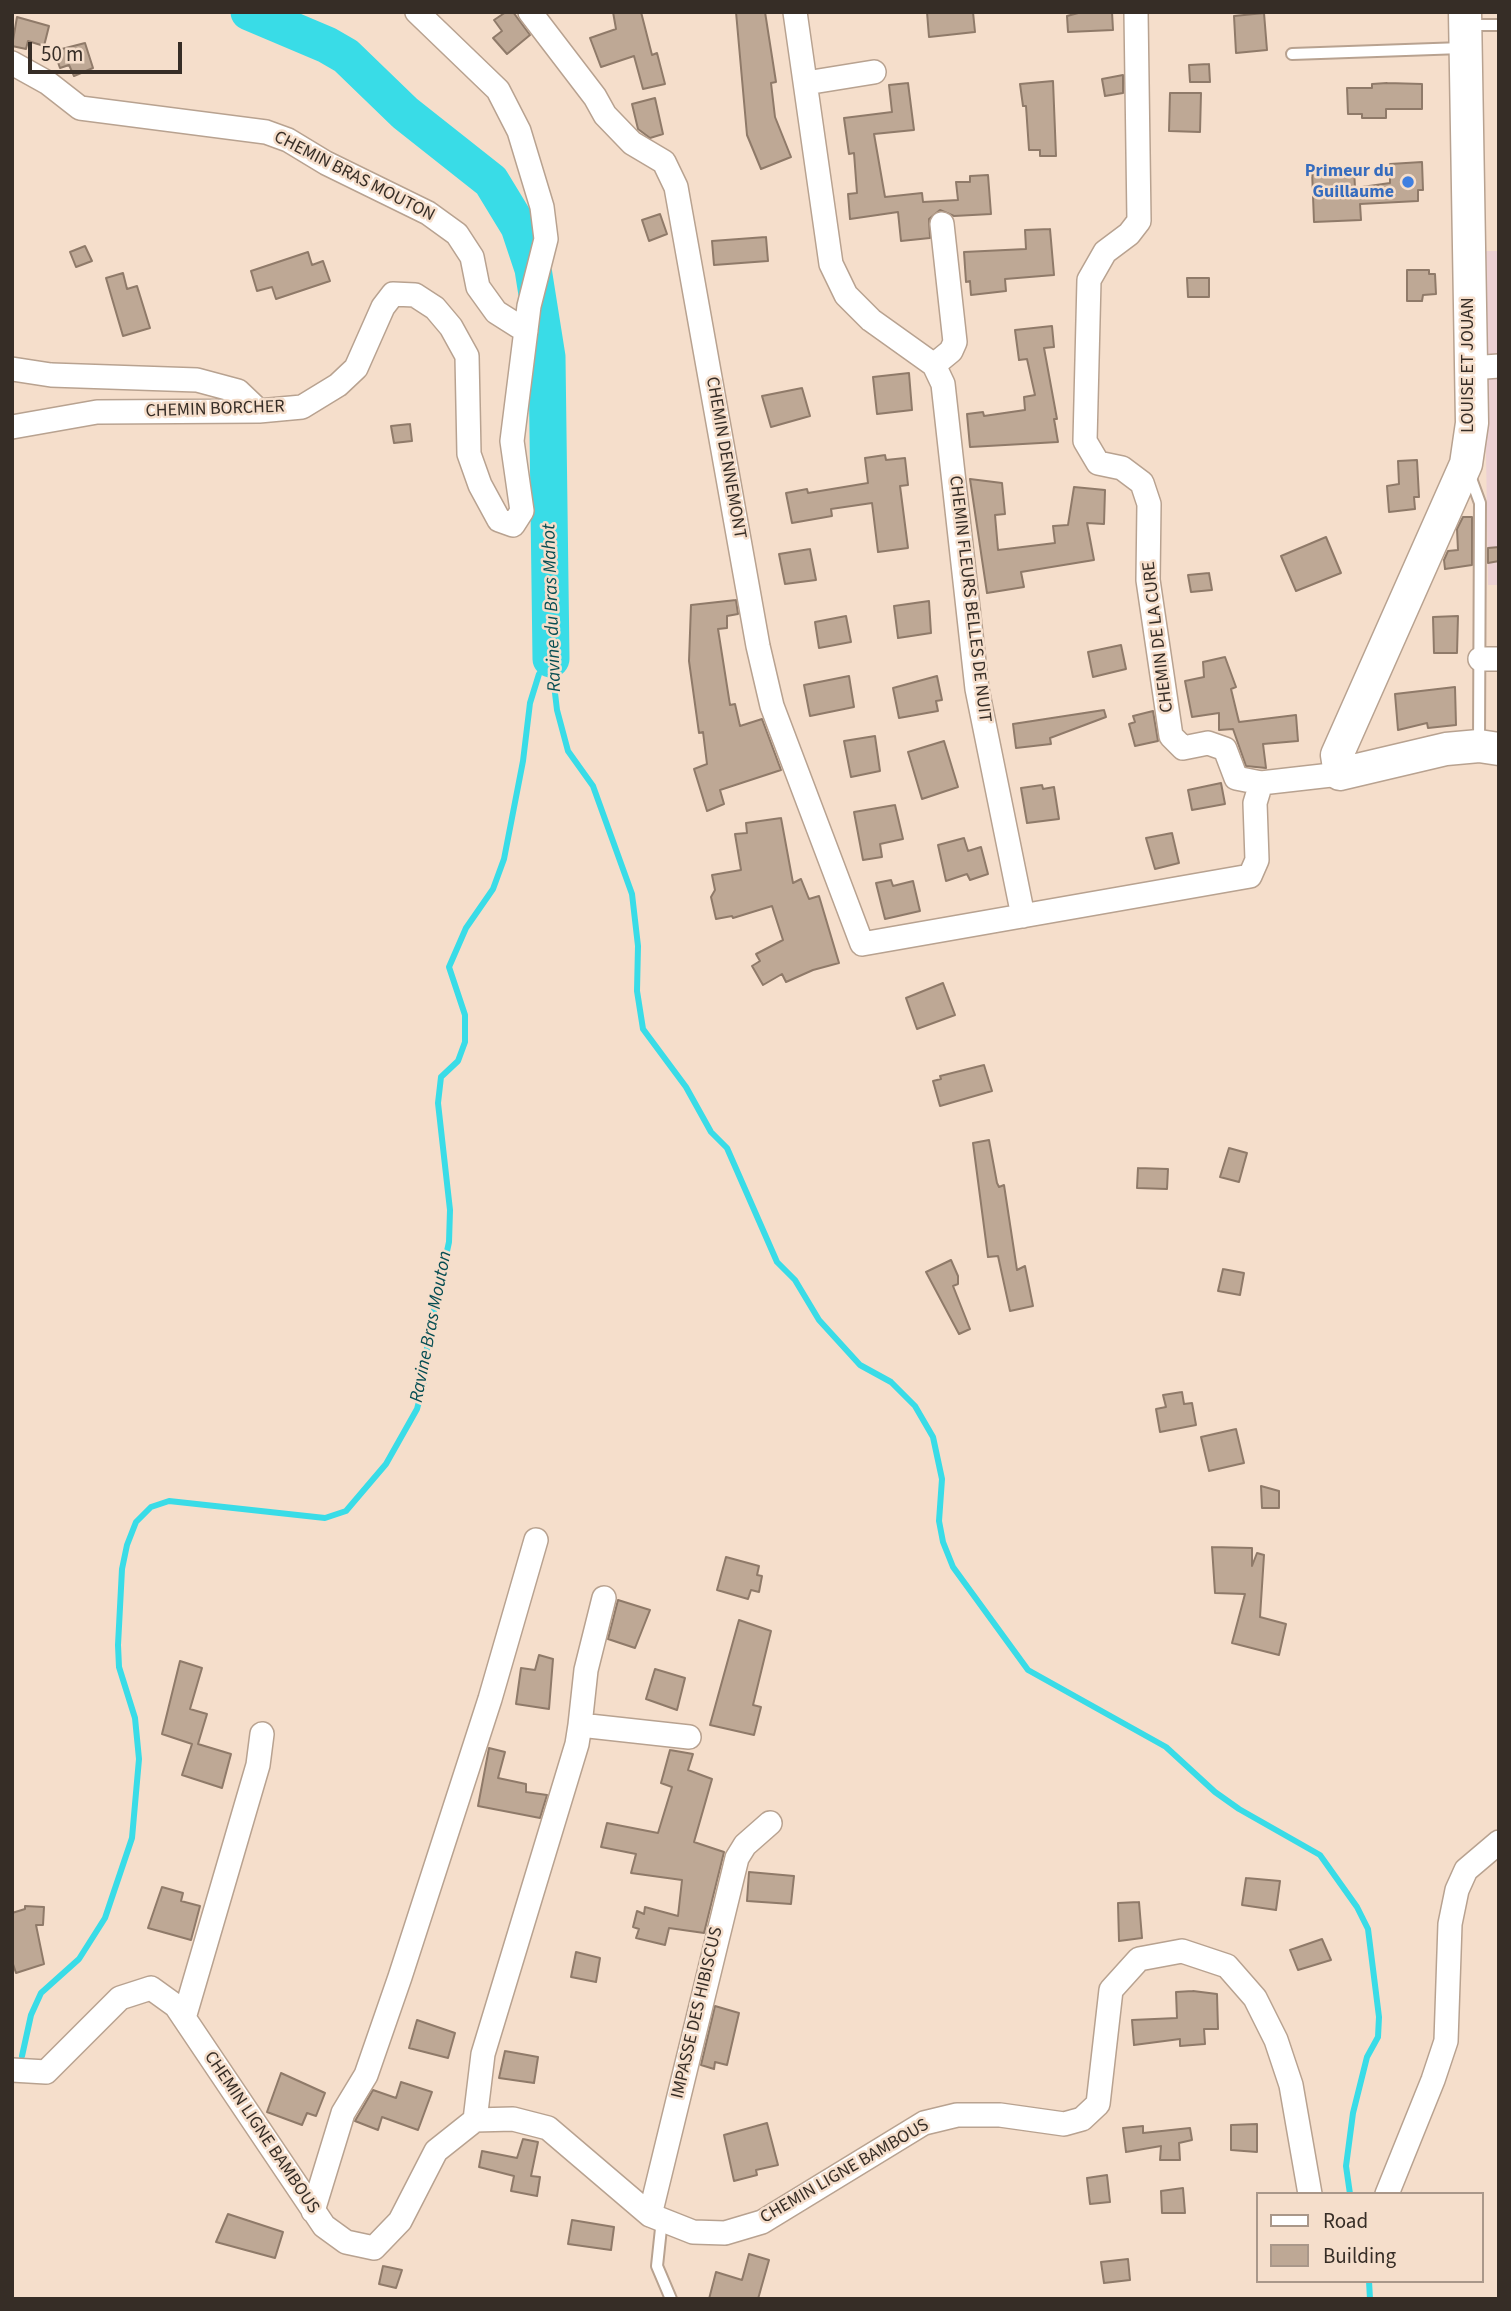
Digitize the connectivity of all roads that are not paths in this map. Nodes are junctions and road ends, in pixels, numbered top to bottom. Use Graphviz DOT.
graph roads {
  1 [pos="417,12"];
  2 [pos="530,12"];
  3 [pos="796,12"];
  4 [pos="1136,12"];
  5 [pos="1499,25"];
  6 [pos="1465,28"];
  7 [pos="1292,54"];
  8 [pos="12,63"];
  9 [pos="874,72"];
  10 [pos="806,83"];
  11 [pos="942,224"];
  12 [pos="526,331"];
  13 [pos="934,365"];
  14 [pos="1485,367"];
  15 [pos="12,369"];
  16 [pos="258,411"];
  17 [pos="12,427"];
  18 [pos="1466,464"];
  19 [pos="1490,659"];
  20 [pos="1489,747"];
  21 [pos="1340,774"];
  22 [pos="1261,783"];
  23 [pos="1023,916"];
  24 [pos="536,1540"];
  25 [pos="604,1598"];
  26 [pos="580,1725"];
  27 [pos="262,1734"];
  28 [pos="689,1737"];
  29 [pos="770,1823"];
  30 [pos="1499,1842"];
  31 [pos="184,2018"];
  32 [pos="12,2070"];
  33 [pos="475,2120"];
  34 [pos="1310,2192"];
  35 [pos="1388,2192"];
  36 [pos="313,2211"];
  37 [pos="656,2217"];
  38 [pos="671,2299"];
  1 -- 12 [label="street, CHEMIN BORCHER"];
  2 -- 23 [label="street, CHEMIN DENNEMONT"];
  3 -- 10 [label="street"];
  4 -- 22 [label="street, CHEMIN DE LA CURE"];
  5 -- 6 [label="lane"];
  6 -- 7 [label="lane"];
  6 -- 14 [label="main road, LOUISE ET JOUAN"];
  8 -- 12 [label="street, CHEMIN BRAS MOUTON"];
  9 -- 10 [label="street"];
  10 -- 13 [label="street"];
  11 -- 13 [label="street"];
  12 -- 16 [label="street, CHEMIN BORCHER"];
  13 -- 23 [label="street, CHEMIN FLEURS BELLES DE NUIT"];
  14 -- 18 [label="main road, LOUISE ET JOUAN"];
  15 -- 16 [label="street"];
  16 -- 17 [label="street, CHEMIN BORCHER"];
  18 -- 19 [label="lane"];
  18 -- 21 [label="main road, LOUISE ET JOUAN"];
  19 -- 20 [label="lane"];
  20 -- 21 [label="main road"];
  21 -- 22 [label="street"];
  22 -- 23 [label="street"];
  24 -- 36 [label="street"];
  25 -- 26 [label="street"];
  26 -- 28 [label="street"];
  26 -- 33 [label="street"];
  27 -- 31 [label="street"];
  29 -- 37 [label="street, IMPASSE DES HIBISCUS"];
  30 -- 35 [label="street"];
  31 -- 32 [label="street, CHEMIN LIGNE BAMBOUS"];
  31 -- 36 [label="street, CHEMIN LIGNE BAMBOUS"];
  33 -- 36 [label="street, CHEMIN LIGNE BAMBOUS"];
  33 -- 37 [label="street, CHEMIN LIGNE BAMBOUS"];
  34 -- 37 [label="street, CHEMIN LIGNE BAMBOUS"];
  37 -- 38 [label="lane"];
}
